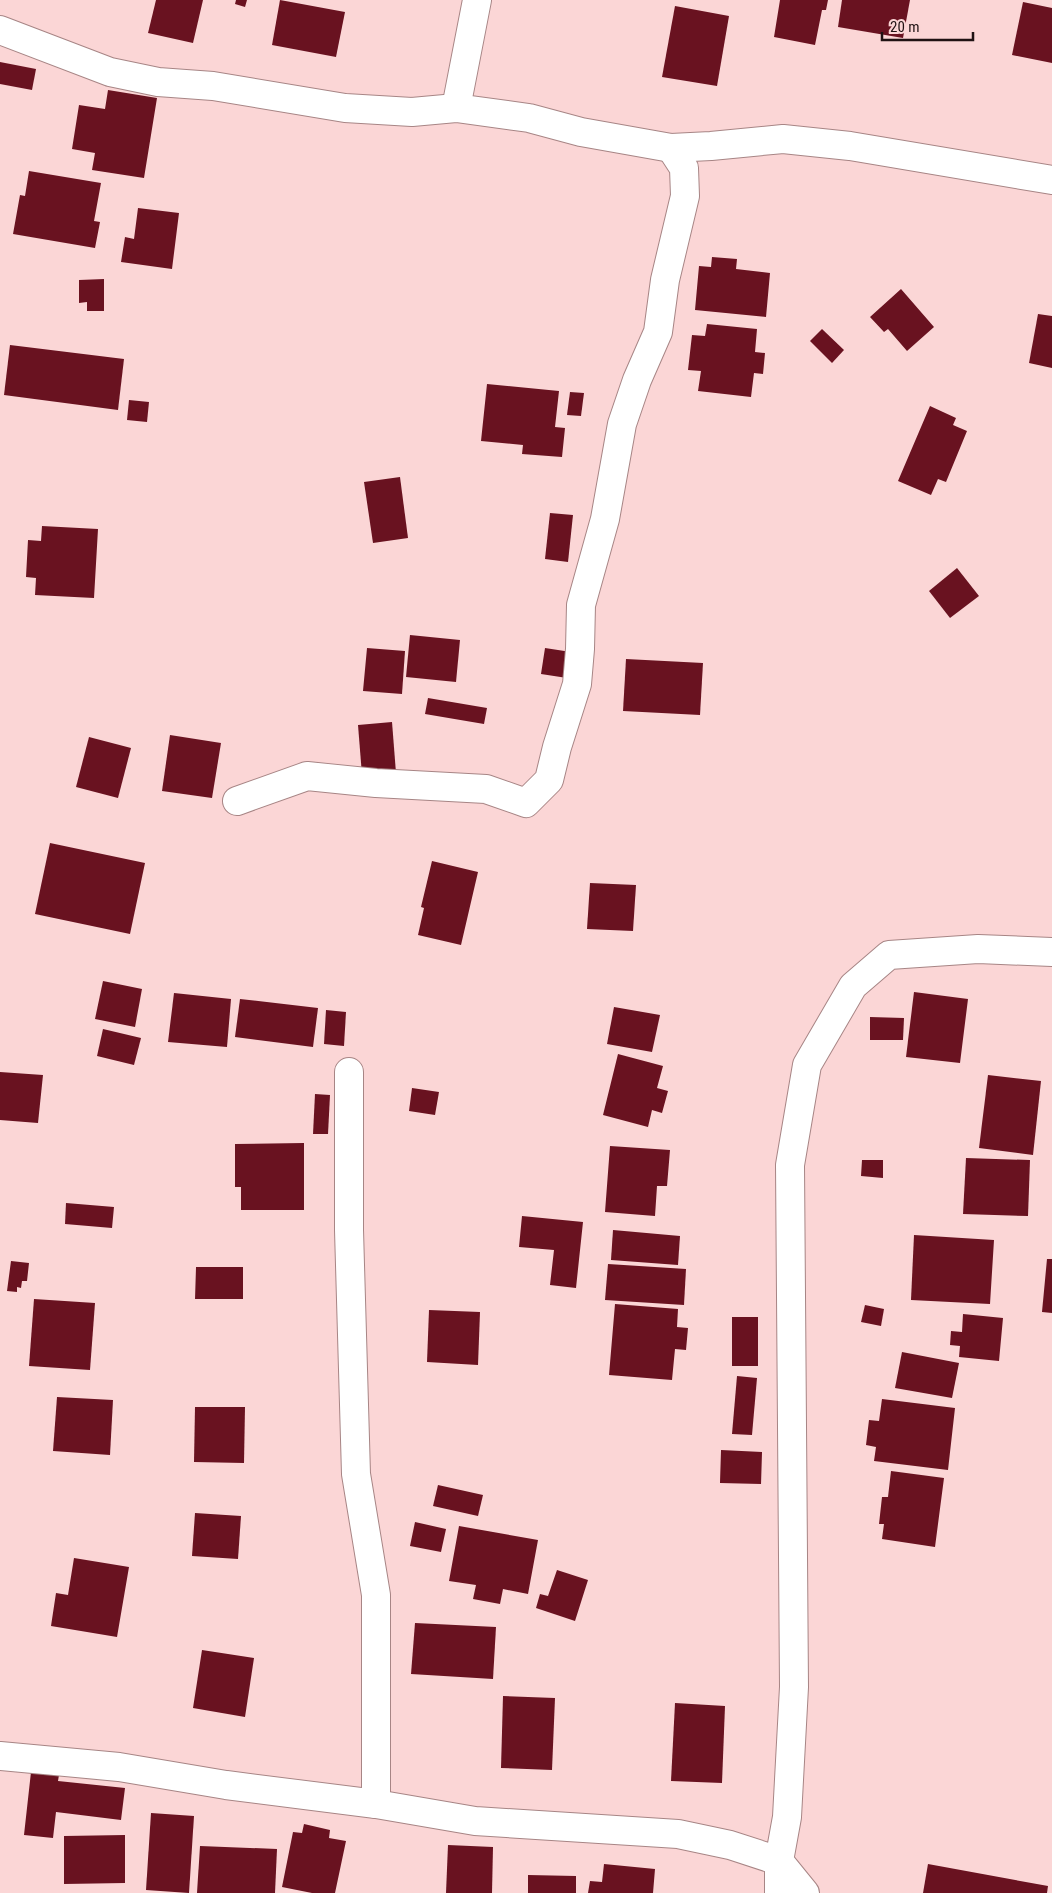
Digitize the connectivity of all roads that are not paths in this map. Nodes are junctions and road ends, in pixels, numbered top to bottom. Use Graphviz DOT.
graph roads {
  1 [pos="477,0"];
  2 [pos="0,30"];
  3 [pos="456,108"];
  4 [pos="671,148"];
  5 [pos="1052,180"];
  6 [pos="237,801"];
  7 [pos="1052,952"];
  8 [pos="349,1072"];
  9 [pos="0,1756"];
  10 [pos="376,1804"];
  11 [pos="778,1861"];
  12 [pos="778,1893"];
  13 [pos="805,1893"];
  1 -- 3 [label="street"];
  2 -- 3 [label="street"];
  3 -- 4 [label="street"];
  4 -- 5 [label="street"];
  4 -- 6 [label="street"];
  7 -- 11 [label="street"];
  8 -- 10 [label="street"];
  9 -- 10 [label="street"];
  10 -- 11 [label="street"];
  11 -- 12 [label="street"];
  11 -- 13 [label="street"];
}
